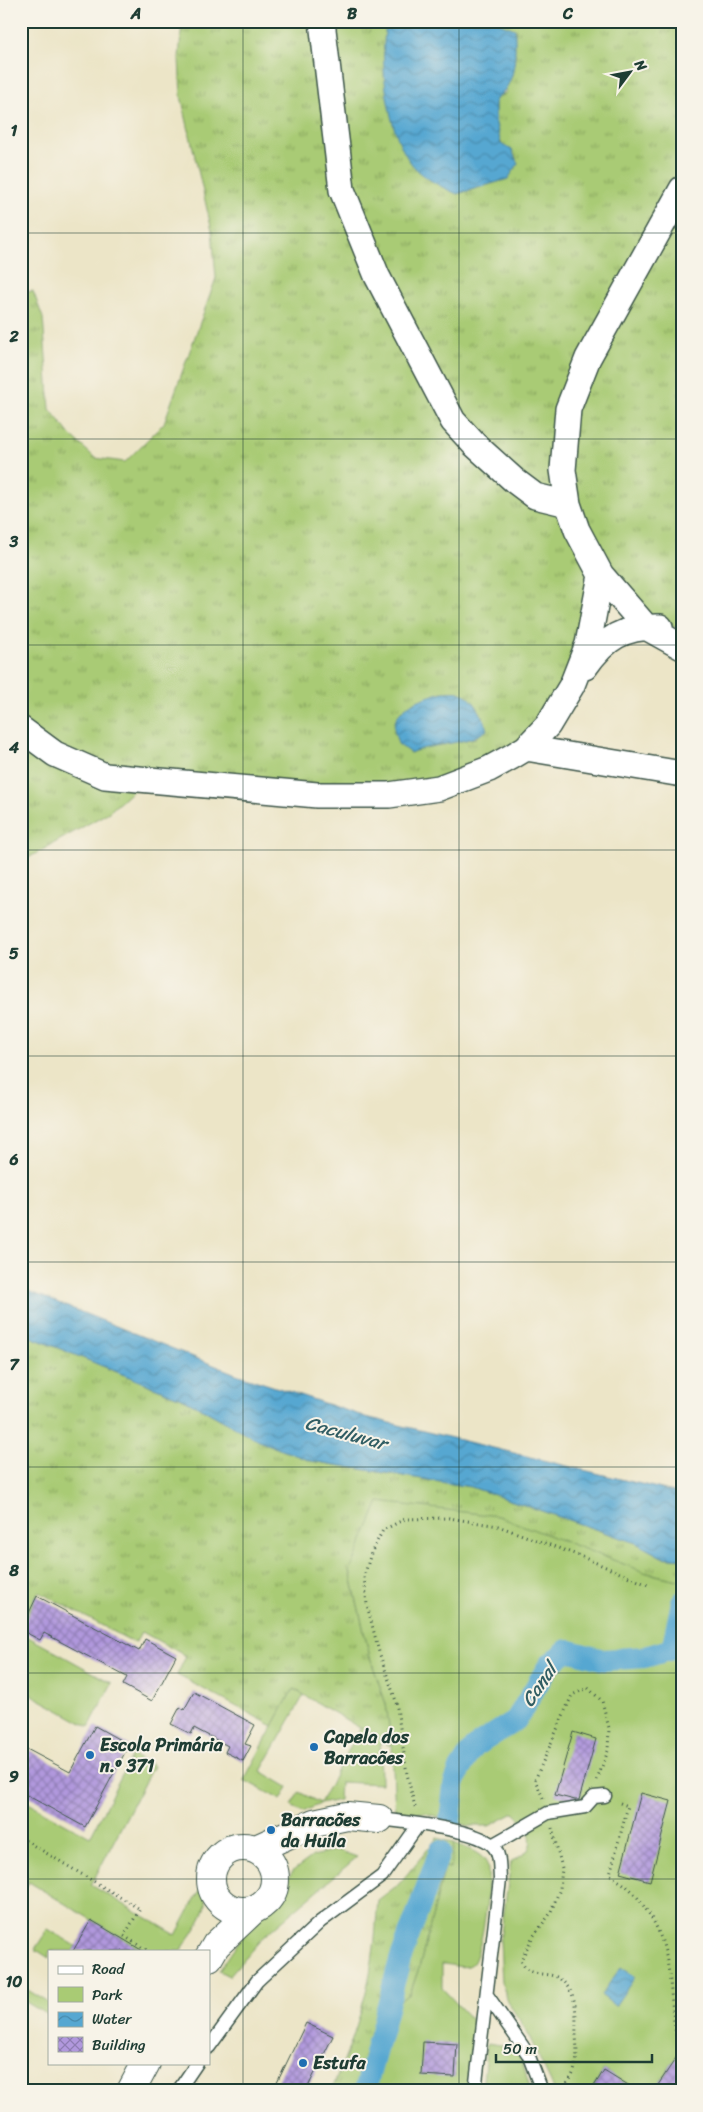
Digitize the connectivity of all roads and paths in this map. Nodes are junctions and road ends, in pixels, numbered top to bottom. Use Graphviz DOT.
graph roads {
  1 [pos="322,21"];
  2 [pos="682,189"];
  3 [pos="568,504"];
  4 [pos="601,575"];
  5 [pos="646,627"];
  6 [pos="682,627"];
  7 [pos="682,647"];
  8 [pos="572,685"];
  9 [pos="21,730"];
  10 [pos="526,748"];
  11 [pos="682,774"];
  12 [pos="648,1586"];
  13 [pos="605,1796"];
  14 [pos="548,1813"];
  15 [pos="347,1816"];
  16 [pos="379,1818"];
  17 [pos="419,1824"];
  18 [pos="21,1838"];
  19 [pos="492,1845"];
  20 [pos="256,1849"];
  21 [pos="276,1879"];
  22 [pos="215,1894"];
  23 [pos="252,1911"];
  24 [pos="146,1950"];
  25 [pos="212,1951"];
  26 [pos="487,1996"];
  27 [pos="210,2046"];
  28 [pos="680,2052"];
  29 [pos="145,2064"];
  30 [pos="197,2064"];
  31 [pos="131,2091"];
  32 [pos="178,2091"];
  33 [pos="474,2091"];
  34 [pos="542,2091"];
  35 [pos="562,2091"];
  1 -- 3 [label="street"];
  2 -- 3 [label="street"];
  3 -- 4 [label="street"];
  4 -- 5 [label="street"];
  4 -- 8 [label="street"];
  5 -- 6 [label="street"];
  5 -- 7 [label="street"];
  5 -- 8 [label="street"];
  8 -- 10 [label="street"];
  9 -- 10 [label="street"];
  10 -- 11 [label="street"];
  12 -- 17 [label="path"];
  13 -- 14 [label="lane"];
  13 -- 14 [label="path"];
  13 -- 28 [label="path"];
  14 -- 19 [label="lane"];
  14 -- 35 [label="path"];
  15 -- 16 [label="street"];
  15 -- 20 [label="street"];
  15 -- 21 [label="street"];
  16 -- 17 [label="lane"];
  17 -- 19 [label="lane"];
  17 -- 27 [label="lane"];
  18 -- 24 [label="path"];
  19 -- 26 [label="lane"];
  20 -- 21 [label="street"];
  20 -- 22 [label="street"];
  21 -- 23 [label="street"];
  22 -- 23 [label="street"];
  22 -- 25 [label="street"];
  23 -- 25 [label="street"];
  26 -- 33 [label="lane"];
  26 -- 34 [label="lane"];
  29 -- 31 [label="street"];
  30 -- 32 [label="lane"];
}
